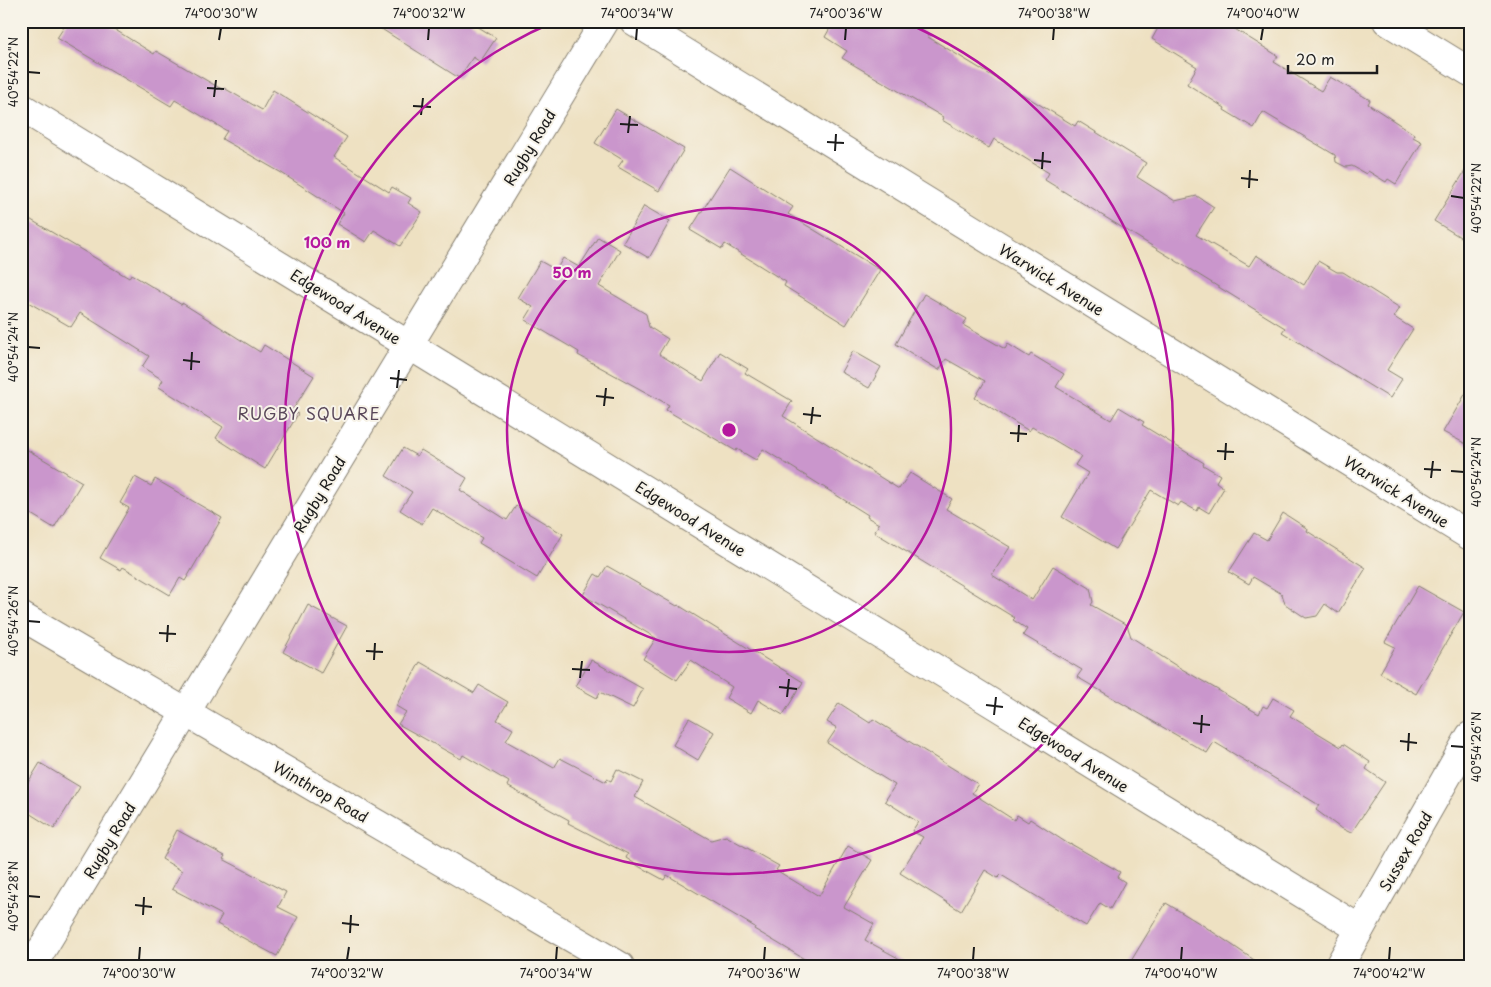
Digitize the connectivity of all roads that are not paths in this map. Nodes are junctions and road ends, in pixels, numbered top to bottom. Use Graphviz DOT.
graph roads {
  1 [pos="605,21"];
  2 [pos="634,21"];
  3 [pos="1387,21"];
  4 [pos="1470,72"];
  5 [pos="21,107"];
  6 [pos="409,345"];
  7 [pos="1470,536"];
  8 [pos="21,616"];
  9 [pos="186,712"];
  10 [pos="1470,736"];
  11 [pos="1360,929"];
  12 [pos="32,966"];
  13 [pos="620,966"];
  14 [pos="1340,966"];
  1 -- 6 [label="street, Rugby Road"];
  2 -- 7 [label="street, Warwick Avenue"];
  3 -- 4 [label="street"];
  5 -- 6 [label="street, Edgewood Avenue"];
  6 -- 9 [label="street, Rugby Road"];
  6 -- 11 [label="street, Edgewood Avenue"];
  8 -- 9 [label="street, Winthrop Road"];
  9 -- 12 [label="street, Rugby Road"];
  9 -- 13 [label="street, Winthrop Road"];
  10 -- 11 [label="street, Sussex Road"];
  11 -- 14 [label="street, Sussex Road"];
}
